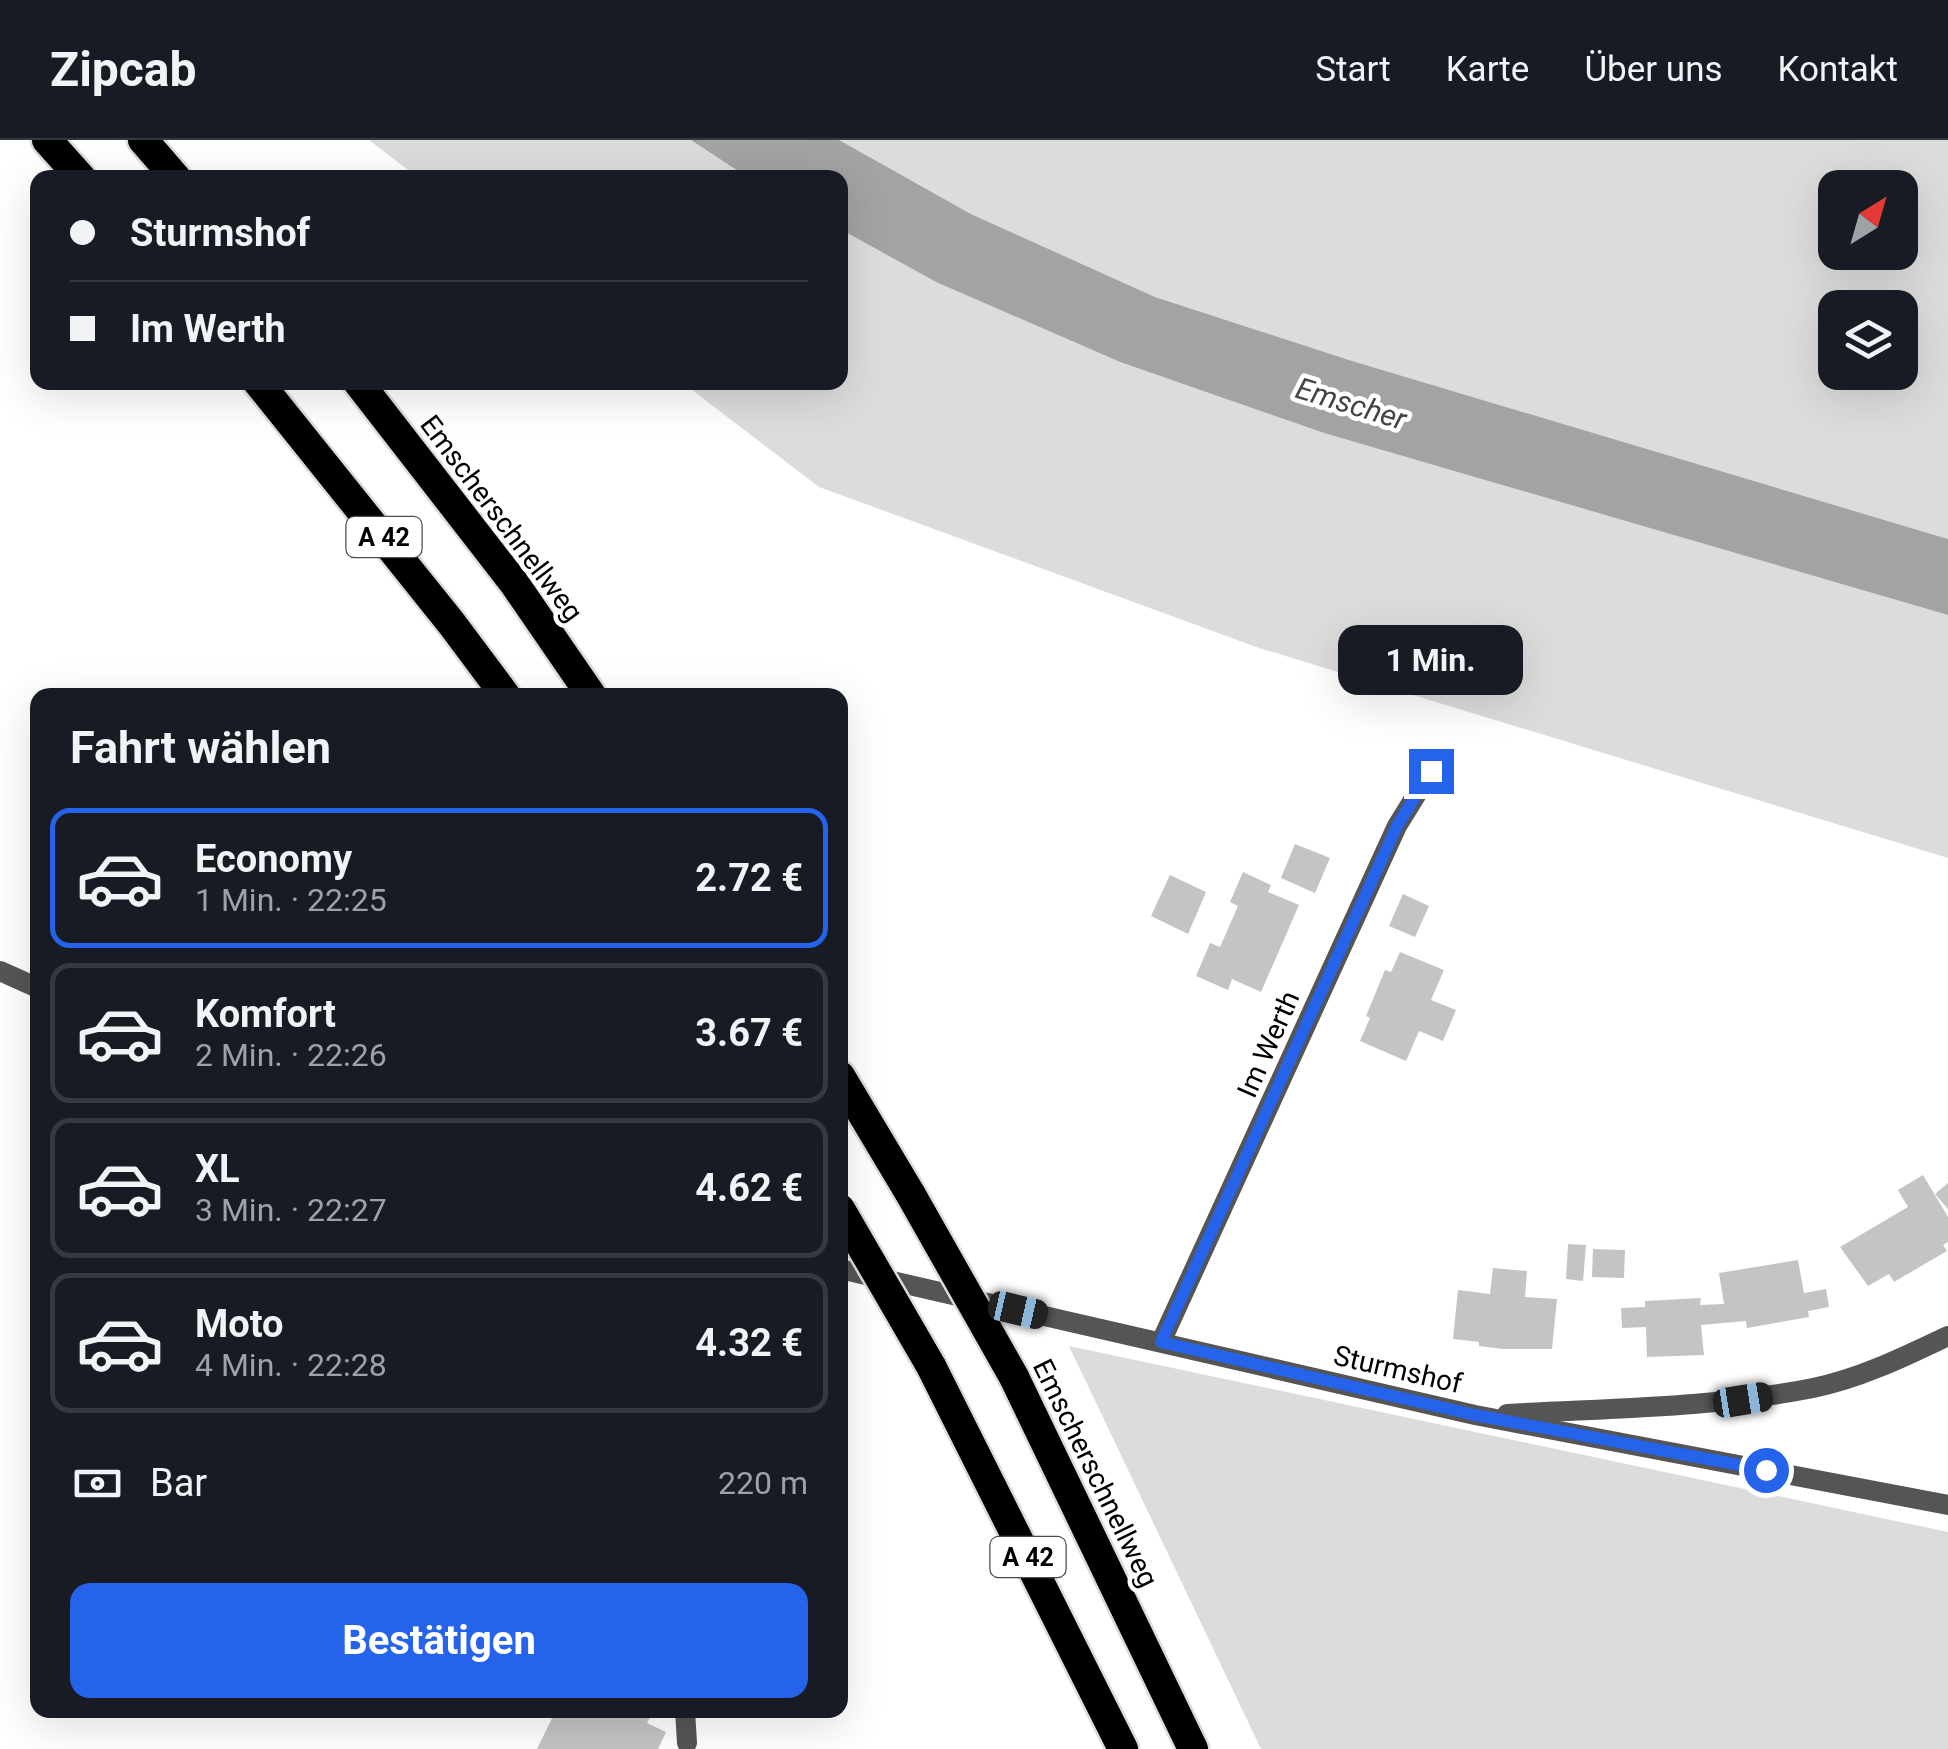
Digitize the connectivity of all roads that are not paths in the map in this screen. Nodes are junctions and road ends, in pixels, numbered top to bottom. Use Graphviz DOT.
graph roads {
  1 [pos="47,140"];
  2 [pos="143,140"];
  3 [pos="74,170"];
  4 [pos="169,170"];
  5 [pos="264,390"];
  6 [pos="364,390"];
  7 [pos="500,688"];
  8 [pos="586,688"];
  9 [pos="1431,771"];
  10 [pos="0,971"];
  11 [pos="30,984"];
  12 [pos="848,1089"];
  13 [pos="848,1222"];
  14 [pos="848,1271"];
  15 [pos="1948,1336"];
  16 [pos="1161,1342"];
  17 [pos="1475,1415"];
  18 [pos="1948,1505"];
  19 [pos="685,1718"];
  20 [pos="687,1743"];
  21 [pos="1123,1749"];
  22 [pos="1193,1749"];
  1 -- 3 [label="highway"];
  2 -- 4 [label="highway"];
  5 -- 7 [label="highway, A 42"];
  6 -- 8 [label="highway, Emscherschnellweg / A 42"];
  9 -- 16 [label="street, Im Werth"];
  10 -- 11 [label="street"];
  12 -- 22 [label="highway, Emscherschnellweg / A 42, bridge"];
  13 -- 21 [label="highway, A 42, bridge"];
  14 -- 16 [label="street, Sturmshof"];
  15 -- 17 [label="street"];
  16 -- 17 [label="street, Sturmshof"];
  17 -- 18 [label="street, Sturmshof"];
  19 -- 20 [label="street"];
}
